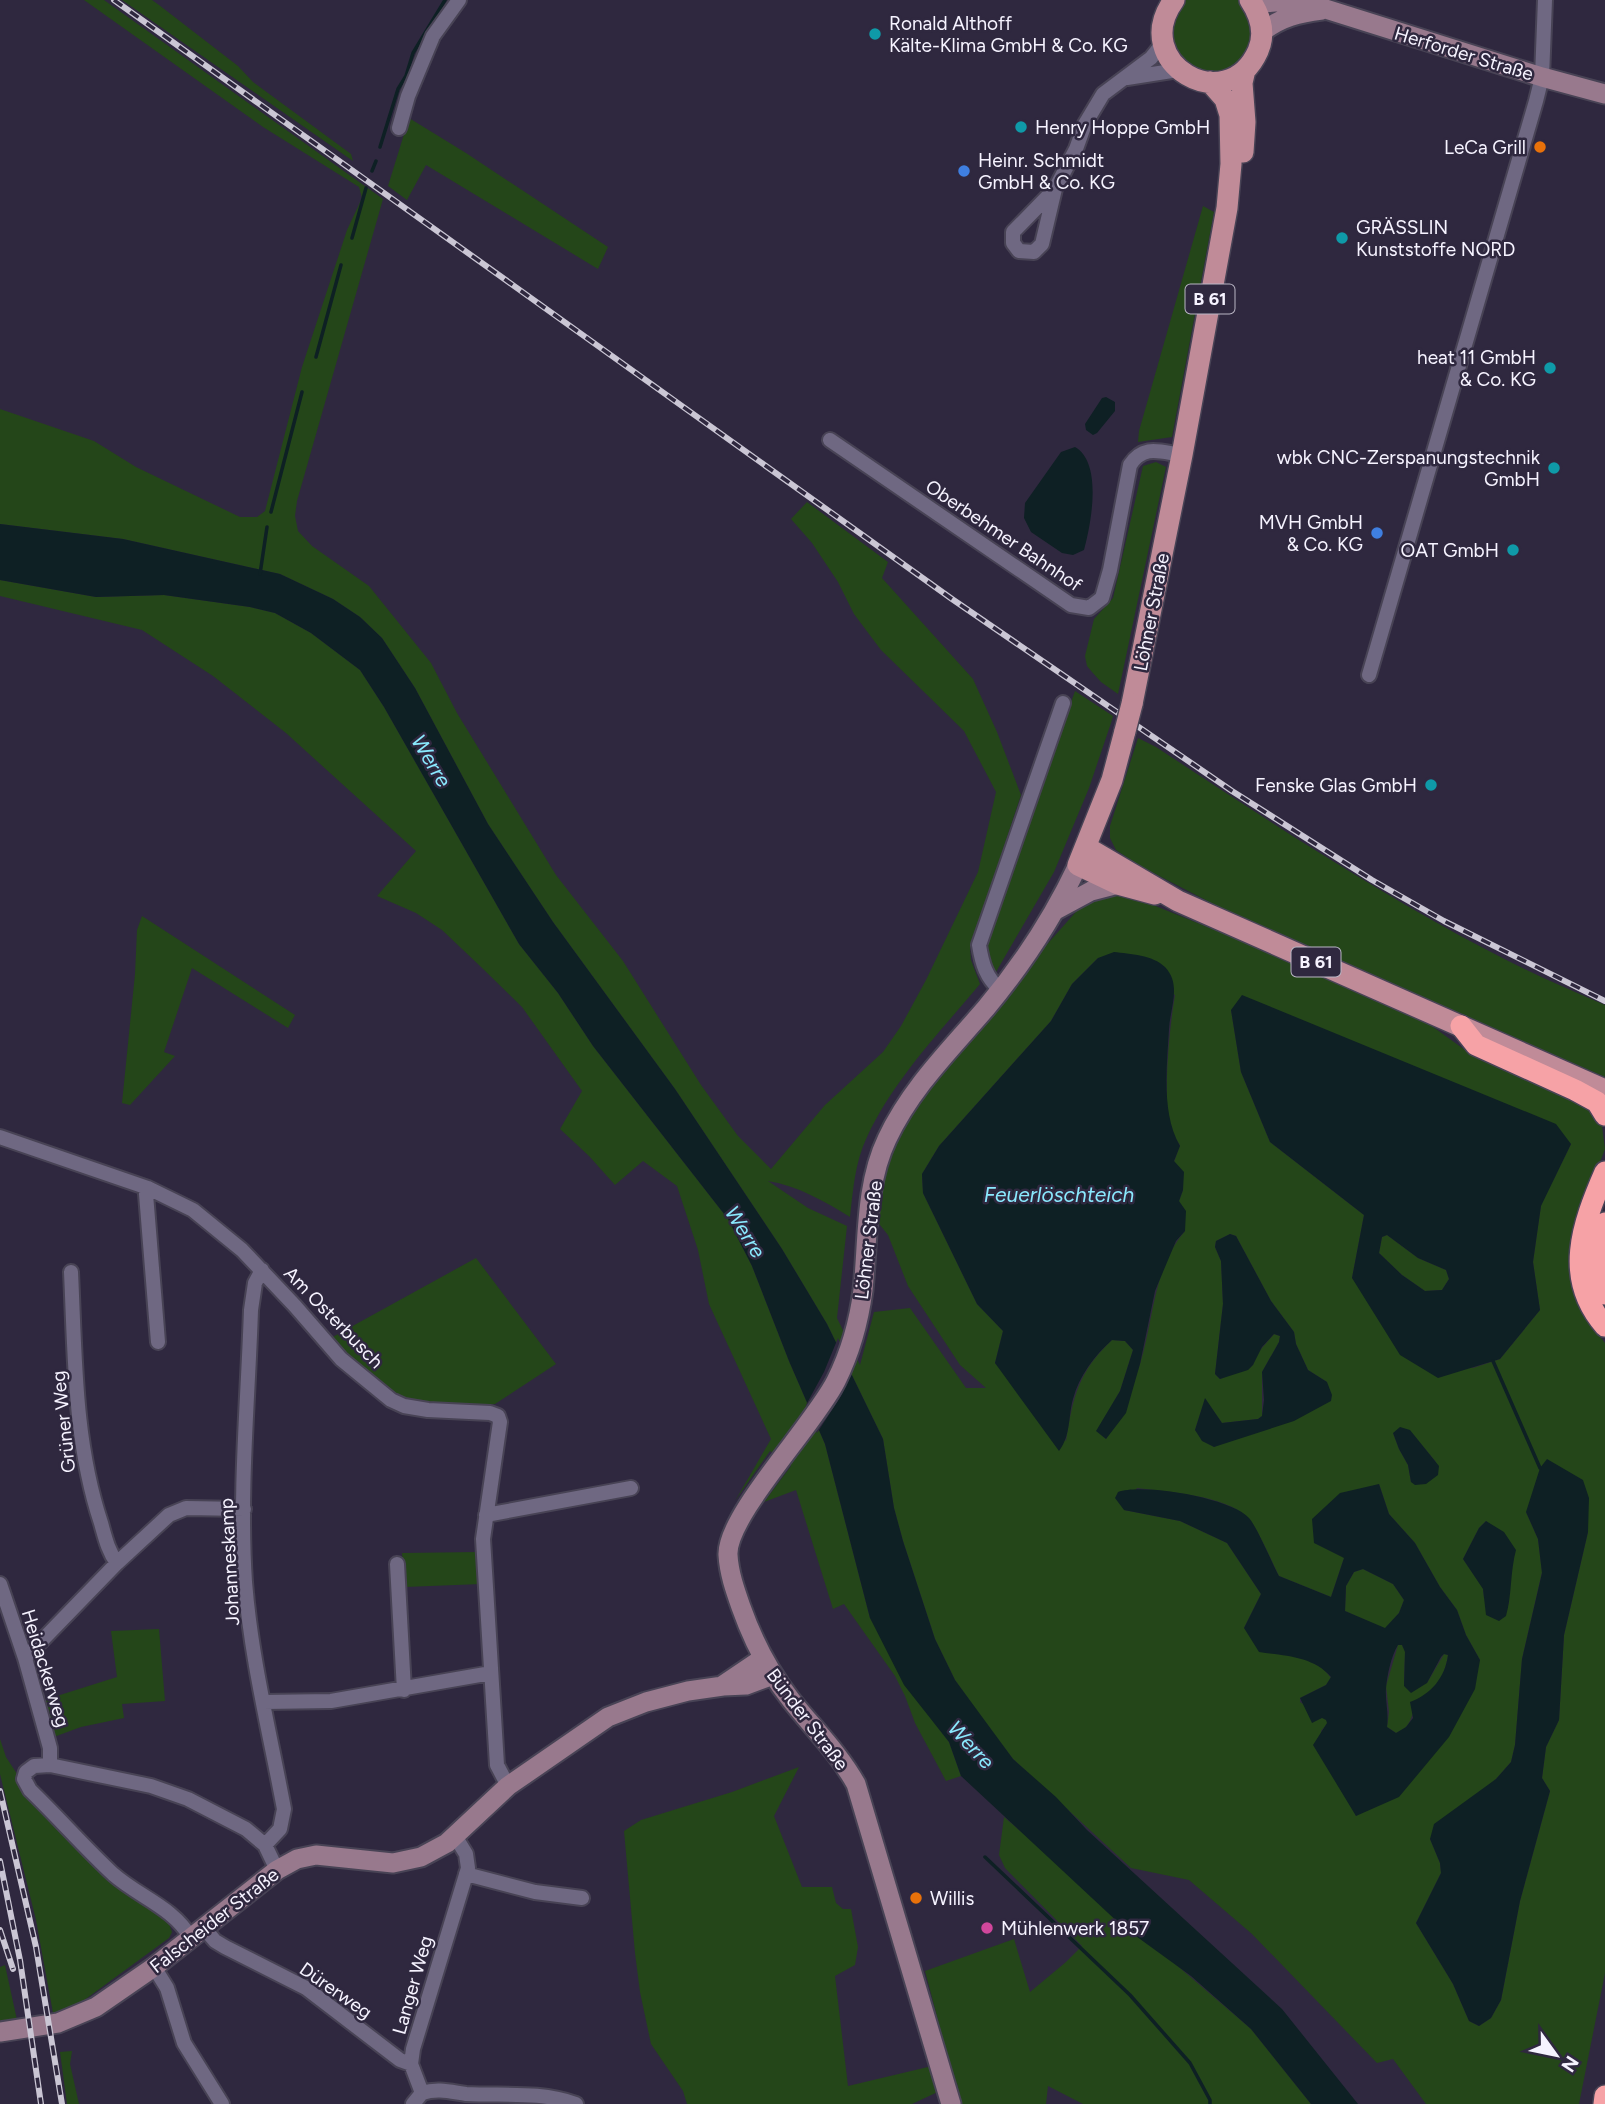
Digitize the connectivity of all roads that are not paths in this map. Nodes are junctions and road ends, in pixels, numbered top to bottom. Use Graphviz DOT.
graph roads {
  1 [pos="459,0"];
  2 [pos="1250,0"];
  3 [pos="1545,0"];
  4 [pos="1169,4"];
  5 [pos="1324,9"];
  6 [pos="1262,32"];
  7 [pos="1163,43"];
  8 [pos="1178,70"];
  9 [pos="1245,70"];
  10 [pos="1542,77"];
  11 [pos="1122,79"];
  12 [pos="1210,82"];
  13 [pos="1605,94"];
  14 [pos="399,128"];
  15 [pos="1055,189"];
  16 [pos="1227,208"];
  17 [pos="830,440"];
  18 [pos="1182,455"];
  19 [pos="1369,675"];
  20 [pos="1063,703"];
  21 [pos="1082,856"];
  22 [pos="1118,884"];
  23 [pos="1178,901"];
  24 [pos="1054,911"];
  25 [pos="1000,990"];
  26 [pos="1461,1026"];
  27 [pos="1605,1090"];
  28 [pos="1605,1115"];
  29 [pos="0,1137"];
  30 [pos="1605,1172"];
  31 [pos="148,1188"];
  32 [pos="1605,1223"];
  33 [pos="262,1270"];
  34 [pos="71,1272"];
  35 [pos="1605,1294"];
  36 [pos="1605,1326"];
  37 [pos="158,1342"];
  38 [pos="827,1399"];
  39 [pos="631,1488"];
  40 [pos="244,1509"];
  41 [pos="486,1515"];
  42 [pos="117,1563"];
  43 [pos="397,1564"];
  44 [pos="0,1584"];
  45 [pos="24,1658"];
  46 [pos="768,1666"];
  47 [pos="491,1673"];
  48 [pos="404,1690"];
  49 [pos="264,1702"];
  50 [pos="50,1765"];
  51 [pos="508,1786"];
  52 [pos="455,1836"];
  53 [pos="265,1845"];
  54 [pos="277,1870"];
  55 [pos="466,1874"];
  56 [pos="582,1898"];
  57 [pos="198,1933"];
  58 [pos="154,1966"];
  59 [pos="0,2032"];
  60 [pos="411,2064"];
  61 [pos="1605,2096"];
  62 [pos="418,2099"];
  63 [pos="222,2104"];
  64 [pos="576,2104"];
  65 [pos="951,2104"];
  66 [pos="1604,2104"];
  1 -- 14 [label="street"];
  2 -- 5 [label="main road, Herforder Straße"];
  2 -- 6 [label="main road"];
  3 -- 10 [label="street"];
  4 -- 7 [label="main road"];
  5 -- 6 [label="main road, Herforder Straße"];
  5 -- 10 [label="main road, Herforder Straße"];
  6 -- 9 [label="main road"];
  7 -- 8 [label="main road"];
  7 -- 11 [label="street"];
  8 -- 11 [label="street"];
  8 -- 12 [label="main road"];
  9 -- 12 [label="main road"];
  9 -- 16 [label="main road, Löhner Straße / B 61"];
  10 -- 13 [label="main road, Herforder Straße"];
  10 -- 19 [label="street"];
  11 -- 15 [label="street"];
  12 -- 16 [label="main road, Löhner Straße / B 61"];
  16 -- 18 [label="main road, Löhner Straße / B 61"];
  17 -- 18 [label="street, Oberbehmer Bahnhof"];
  18 -- 21 [label="main road, Löhner Straße / B 61, bridge"];
  20 -- 25 [label="street"];
  21 -- 22 [label="main road, B 61"];
  21 -- 23 [label="main road, B 61"];
  21 -- 24 [label="main road, Löhner Straße"];
  22 -- 23 [label="main road, B 61"];
  22 -- 24 [label="main road"];
  23 -- 26 [label="main road, B 61"];
  24 -- 25 [label="main road, Löhner Straße"];
  25 -- 38 [label="main road, Löhner Straße"];
  26 -- 27 [label="main road, B 61"];
  26 -- 28 [label="highway"];
  29 -- 31 [label="street, Am Osterbusch"];
  30 -- 36 [label="highway"];
  31 -- 33 [label="street, Am Osterbusch"];
  31 -- 37 [label="street"];
  32 -- 35 [label="highway"];
  33 -- 40 [label="street, Johanneskamp"];
  33 -- 41 [label="street, Am Osterbusch"];
  34 -- 42 [label="street, Grüner Weg"];
  38 -- 46 [label="main road, Bünder Straße"];
  39 -- 41 [label="street"];
  40 -- 42 [label="street"];
  40 -- 49 [label="street, Johanneskamp"];
  41 -- 47 [label="street, Am Osterbusch"];
  42 -- 45 [label="street"];
  43 -- 48 [label="street"];
  44 -- 45 [label="street, Heidackerweg"];
  45 -- 50 [label="street, Heidackerweg"];
  46 -- 51 [label="main road, Falscheider Straße"];
  46 -- 65 [label="main road, Bünder Straße"];
  47 -- 48 [label="street"];
  47 -- 51 [label="street, Am Osterbusch"];
  48 -- 49 [label="street"];
  49 -- 53 [label="street, Johanneskamp"];
  50 -- 53 [label="street"];
  50 -- 57 [label="street, Dürerweg"];
  51 -- 52 [label="main road, Falscheider Straße"];
  52 -- 54 [label="main road, Falscheider Straße"];
  52 -- 55 [label="street, Langer Weg"];
  53 -- 54 [label="street"];
  54 -- 57 [label="main road, Falscheider Straße"];
  55 -- 56 [label="street"];
  55 -- 60 [label="street, Langer Weg"];
  57 -- 58 [label="main road, Falscheider Straße"];
  57 -- 60 [label="street, Dürerweg"];
  58 -- 59 [label="main road, Falscheider Straße"];
  58 -- 63 [label="street"];
  60 -- 62 [label="street, Langer Weg"];
  61 -- 66 [label="highway"];
  62 -- 64 [label="street"];
}
